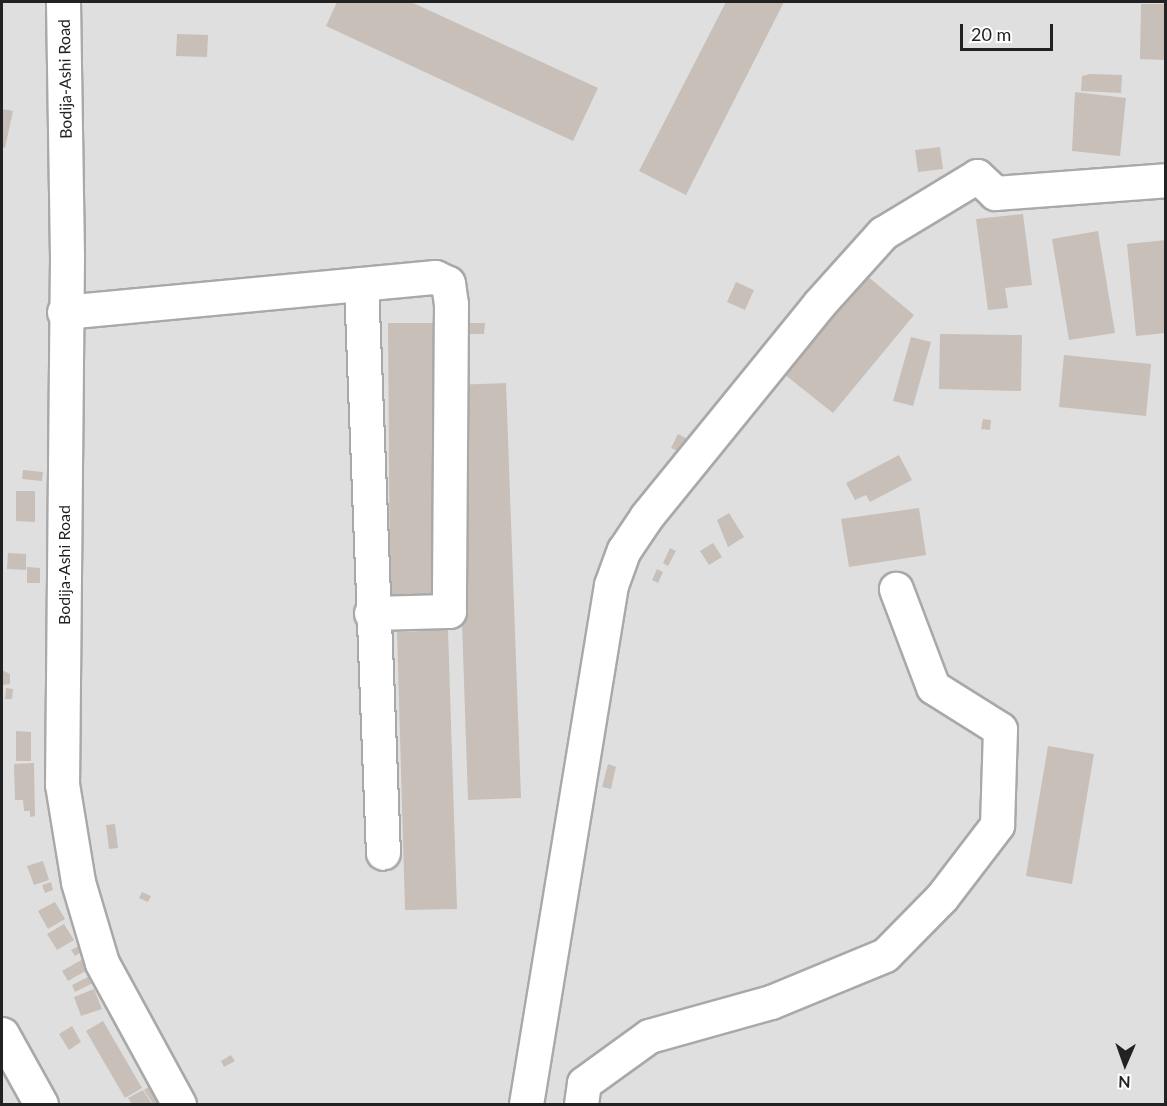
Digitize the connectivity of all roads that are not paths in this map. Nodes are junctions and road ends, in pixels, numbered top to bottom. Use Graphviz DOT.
graph roads {
  1 [pos="63,2"];
  2 [pos="1166,180"];
  3 [pos="361,284"];
  4 [pos="64,312"];
  5 [pos="896,589"];
  6 [pos="371,613"];
  7 [pos="383,852"];
  8 [pos="2,1034"];
  9 [pos="41,1104"];
  10 [pos="180,1104"];
  11 [pos="526,1104"];
  12 [pos="581,1104"];
  1 -- 4 [label="street, Bodija-Ashi Road"];
  2 -- 11 [label="street"];
  3 -- 4 [label="street"];
  3 -- 6 [label="street"];
  3 -- 6 [label="street"];
  4 -- 10 [label="street, Bodija-Ashi Road"];
  5 -- 12 [label="street"];
  6 -- 7 [label="street"];
  8 -- 9 [label="street"];
}
